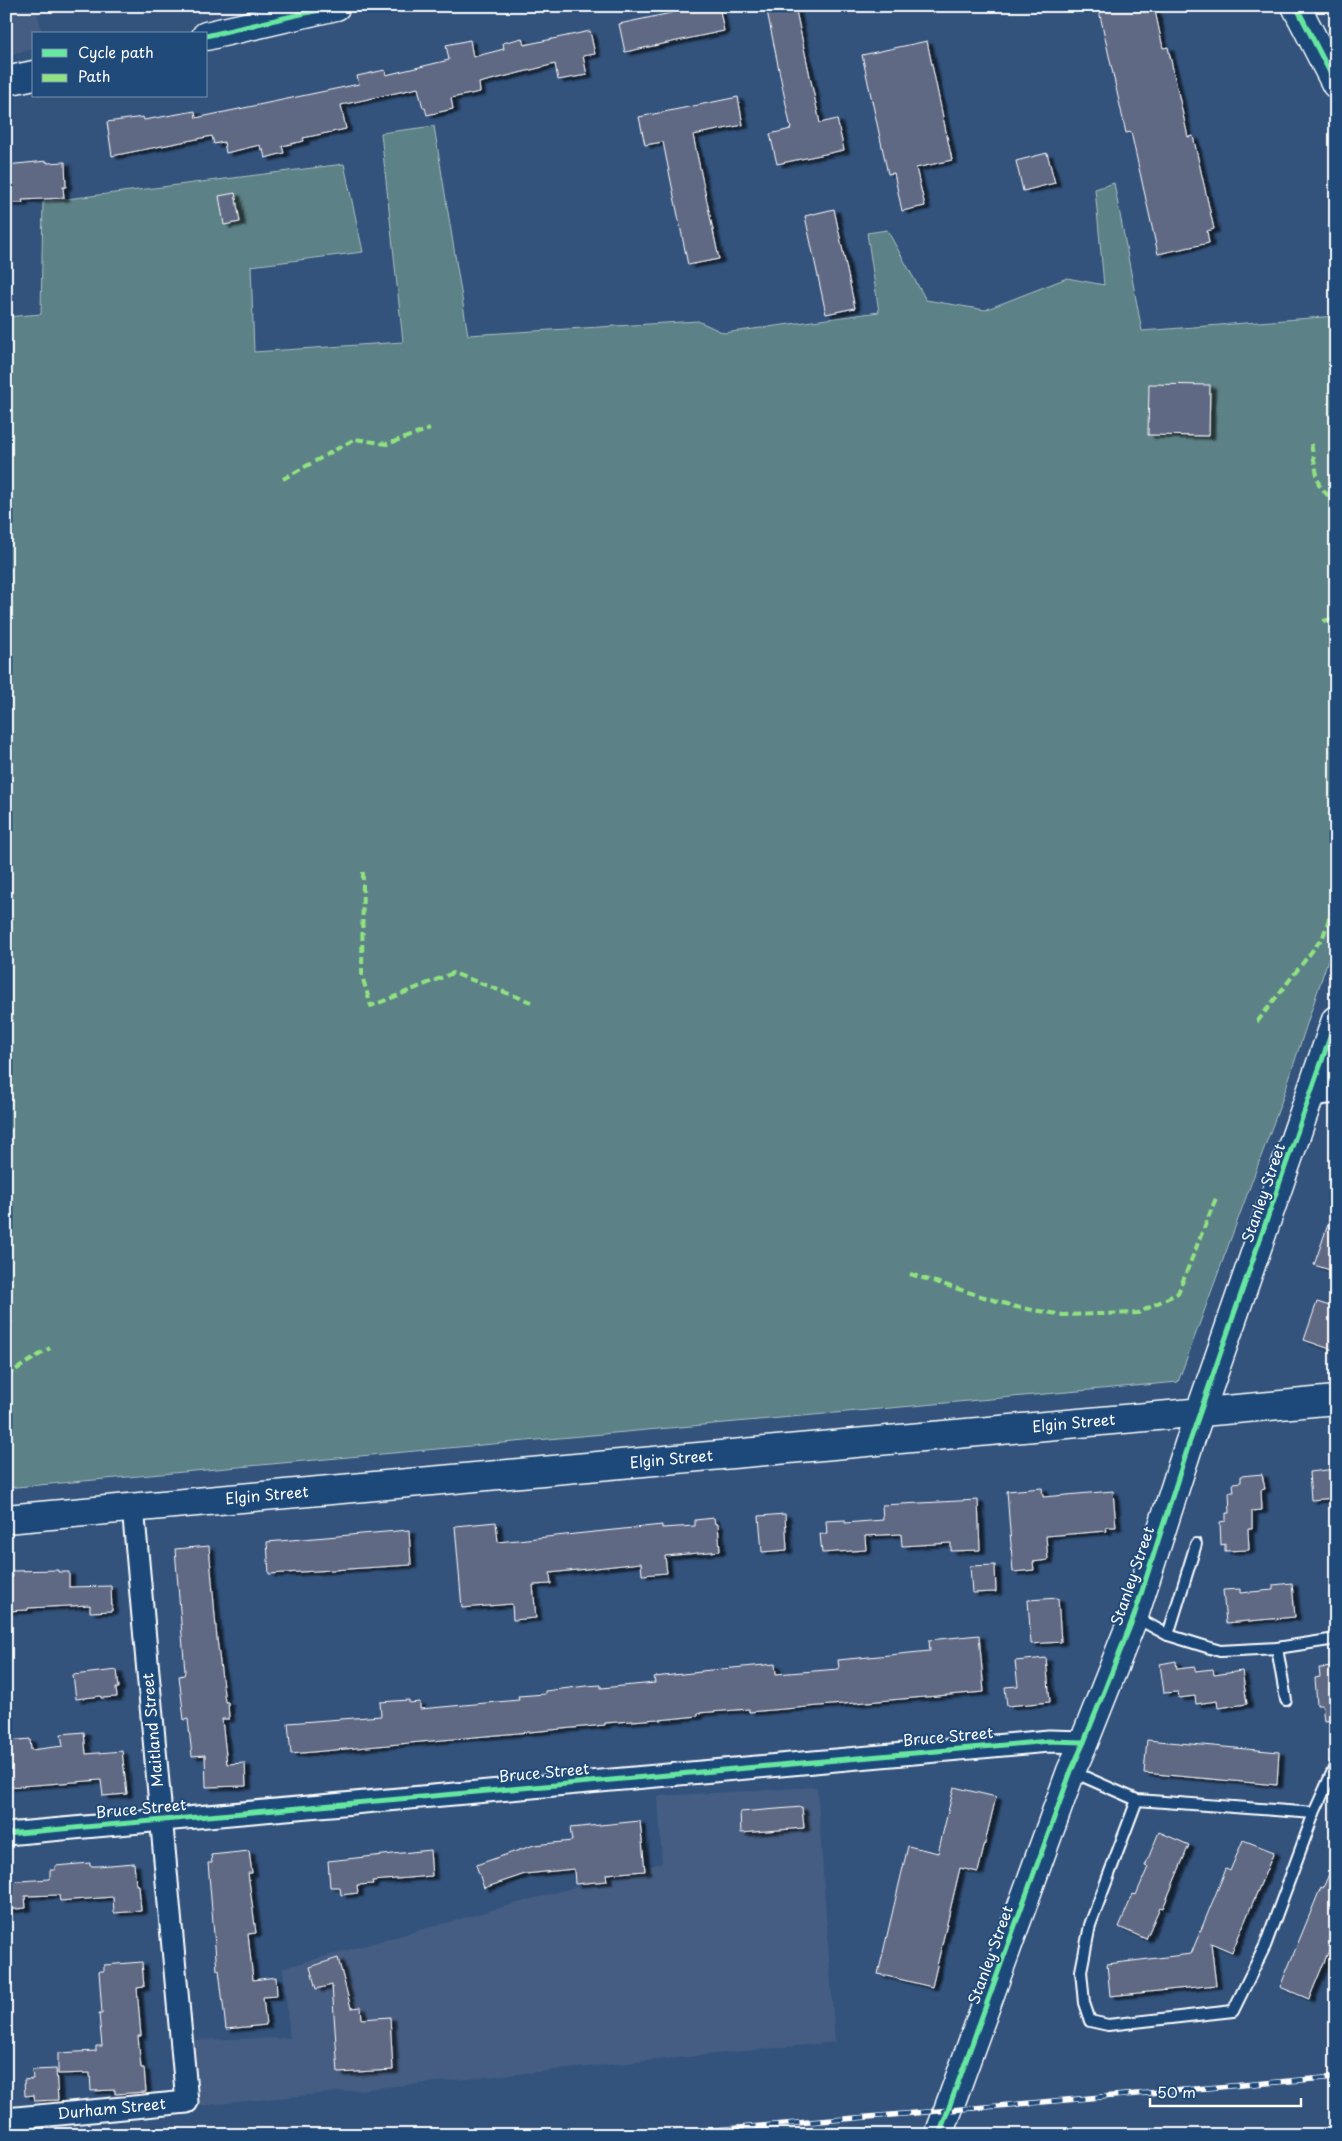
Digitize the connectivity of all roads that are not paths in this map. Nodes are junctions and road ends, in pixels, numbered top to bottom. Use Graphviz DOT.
graph roads {
  1 [pos="336,6"];
  2 [pos="1296,6"];
  3 [pos="208,36"];
  4 [pos="32,74"];
  5 [pos="6,81"];
  6 [pos="1336,84"];
  7 [pos="1336,1020"];
  8 [pos="1323,1094"];
  9 [pos="1336,1400"];
  10 [pos="1202,1411"];
  11 [pos="133,1507"];
  12 [pos="6,1519"];
  13 [pos="1196,1544"];
  14 [pos="1134,1616"];
  15 [pos="1168,1635"];
  16 [pos="1336,1639"];
  17 [pos="1277,1648"];
  18 [pos="1286,1700"];
  19 [pos="1084,1742"];
  20 [pos="1336,1764"];
  21 [pos="1070,1771"];
  22 [pos="1137,1800"];
  23 [pos="1314,1813"];
  24 [pos="160,1819"];
  25 [pos="6,1834"];
  26 [pos="187,2102"];
  27 [pos="6,2119"];
  28 [pos="939,2135"];
  1 -- 3 [label="main road"];
  2 -- 6 [label="main road"];
  4 -- 5 [label="main road"];
  7 -- 8 [label="main road, Stanley Street"];
  8 -- 10 [label="main road, Stanley Street"];
  9 -- 10 [label="main road, Elgin Street"];
  10 -- 11 [label="main road, Elgin Street"];
  10 -- 14 [label="main road, Stanley Street"];
  11 -- 12 [label="main road, Elgin Street"];
  11 -- 24 [label="street, Maitland Street"];
  13 -- 15 [label="lane"];
  14 -- 15 [label="lane"];
  14 -- 19 [label="main road, Stanley Street"];
  15 -- 17 [label="lane"];
  16 -- 17 [label="lane"];
  17 -- 18 [label="lane"];
  19 -- 21 [label="main road, Stanley Street"];
  19 -- 24 [label="street, Bruce Street"];
  20 -- 23 [label="lane"];
  21 -- 22 [label="lane"];
  21 -- 28 [label="main road, Stanley Street"];
  22 -- 23 [label="lane"];
  22 -- 23 [label="lane"];
  24 -- 25 [label="street, Bruce Street"];
  24 -- 26 [label="street, Maitland Street"];
  26 -- 27 [label="street, Durham Street"];
}
